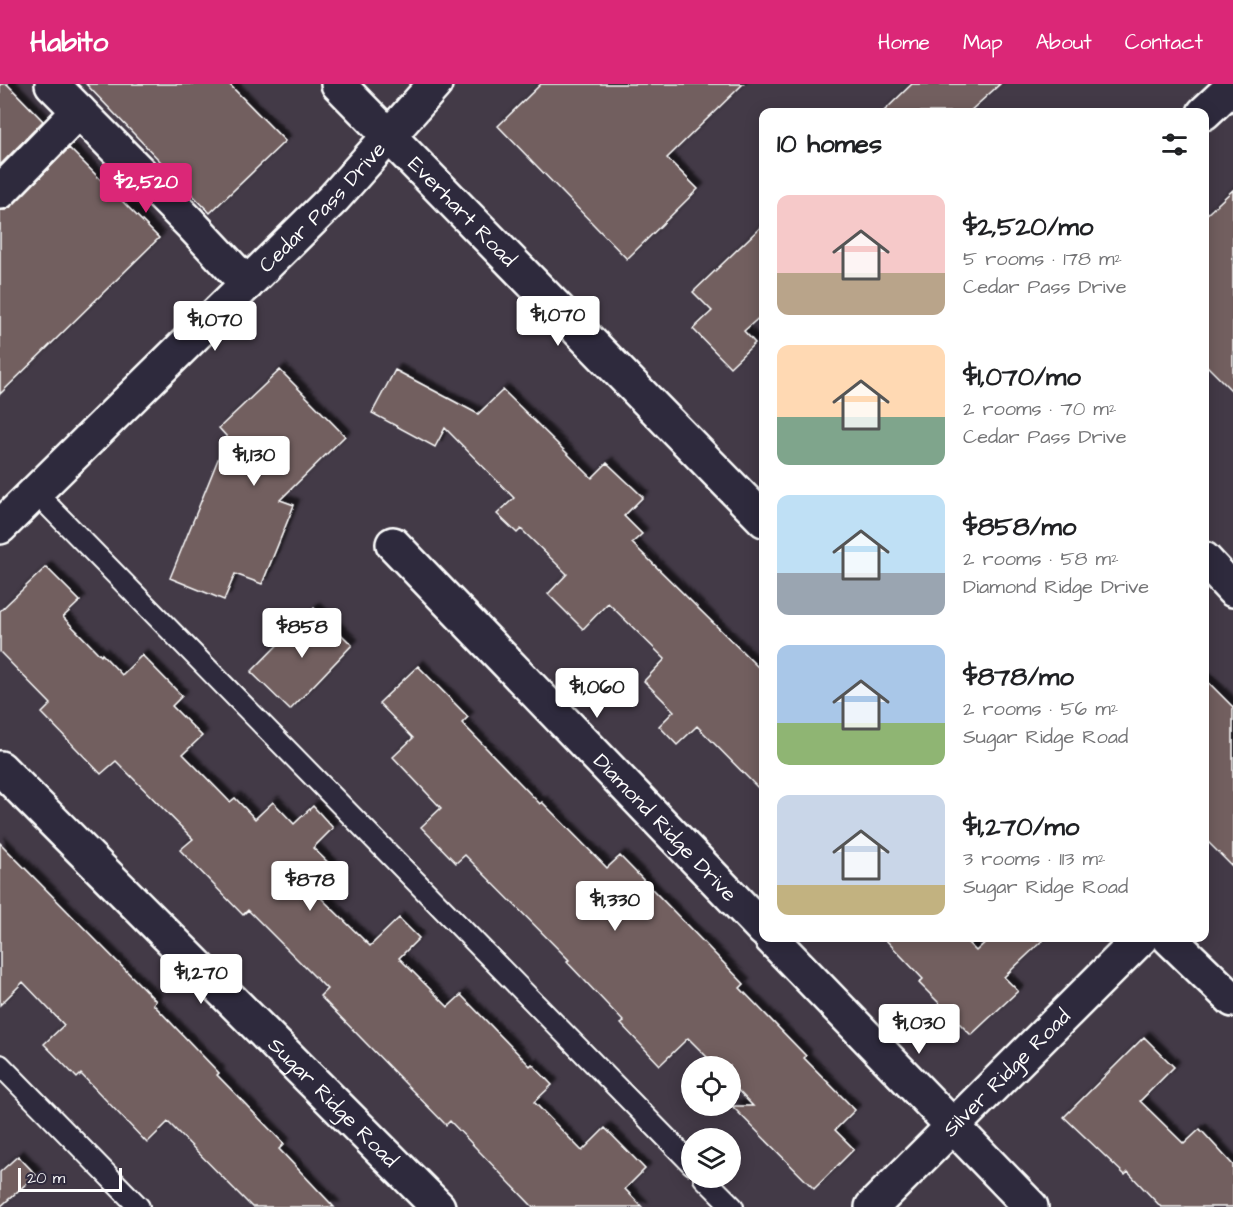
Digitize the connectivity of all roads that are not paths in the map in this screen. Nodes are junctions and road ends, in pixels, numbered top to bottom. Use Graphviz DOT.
graph roads {
  1 [pos="52,84"];
  2 [pos="338,84"];
  3 [pos="435,84"];
  4 [pos="1233,86"];
  5 [pos="1209,108"];
  6 [pos="79,111"];
  7 [pos="388,137"];
  8 [pos="0,192"];
  9 [pos="247,284"];
  10 [pos="35,492"];
  11 [pos="759,515"];
  12 [pos="0,527"];
  13 [pos="393,544"];
  14 [pos="1209,564"];
  15 [pos="1233,590"];
  16 [pos="0,768"];
  17 [pos="759,925"];
  18 [pos="775,942"];
  19 [pos="1137,942"];
  20 [pos="1173,942"];
  21 [pos="1233,1000"];
  22 [pos="0,1065"];
  23 [pos="952,1126"];
  24 [pos="681,1153"];
  25 [pos="714,1188"];
  26 [pos="139,1207"];
  27 [pos="438,1207"];
  28 [pos="733,1207"];
  29 [pos="872,1207"];
  30 [pos="1031,1207"];
  1 -- 6 [label="street"];
  2 -- 7 [label="street, Everhart Road"];
  3 -- 7 [label="street, Cedar Pass Drive"];
  4 -- 5 [label="street"];
  6 -- 8 [label="street"];
  6 -- 9 [label="street"];
  7 -- 9 [label="street, Cedar Pass Drive"];
  7 -- 11 [label="street, Everhart Road"];
  9 -- 10 [label="street, Cedar Pass Drive"];
  10 -- 12 [label="street, Cedar Pass Drive"];
  10 -- 24 [label="lane"];
  13 -- 17 [label="street, Diamond Ridge Drive"];
  14 -- 15 [label="street"];
  16 -- 27 [label="street, Sugar Ridge Road"];
  18 -- 23 [label="street"];
  19 -- 23 [label="street, Silver Ridge Road"];
  20 -- 21 [label="street"];
  22 -- 26 [label="lane"];
  23 -- 29 [label="street, Silver Ridge Road"];
  23 -- 30 [label="street"];
  25 -- 28 [label="lane"];
}
